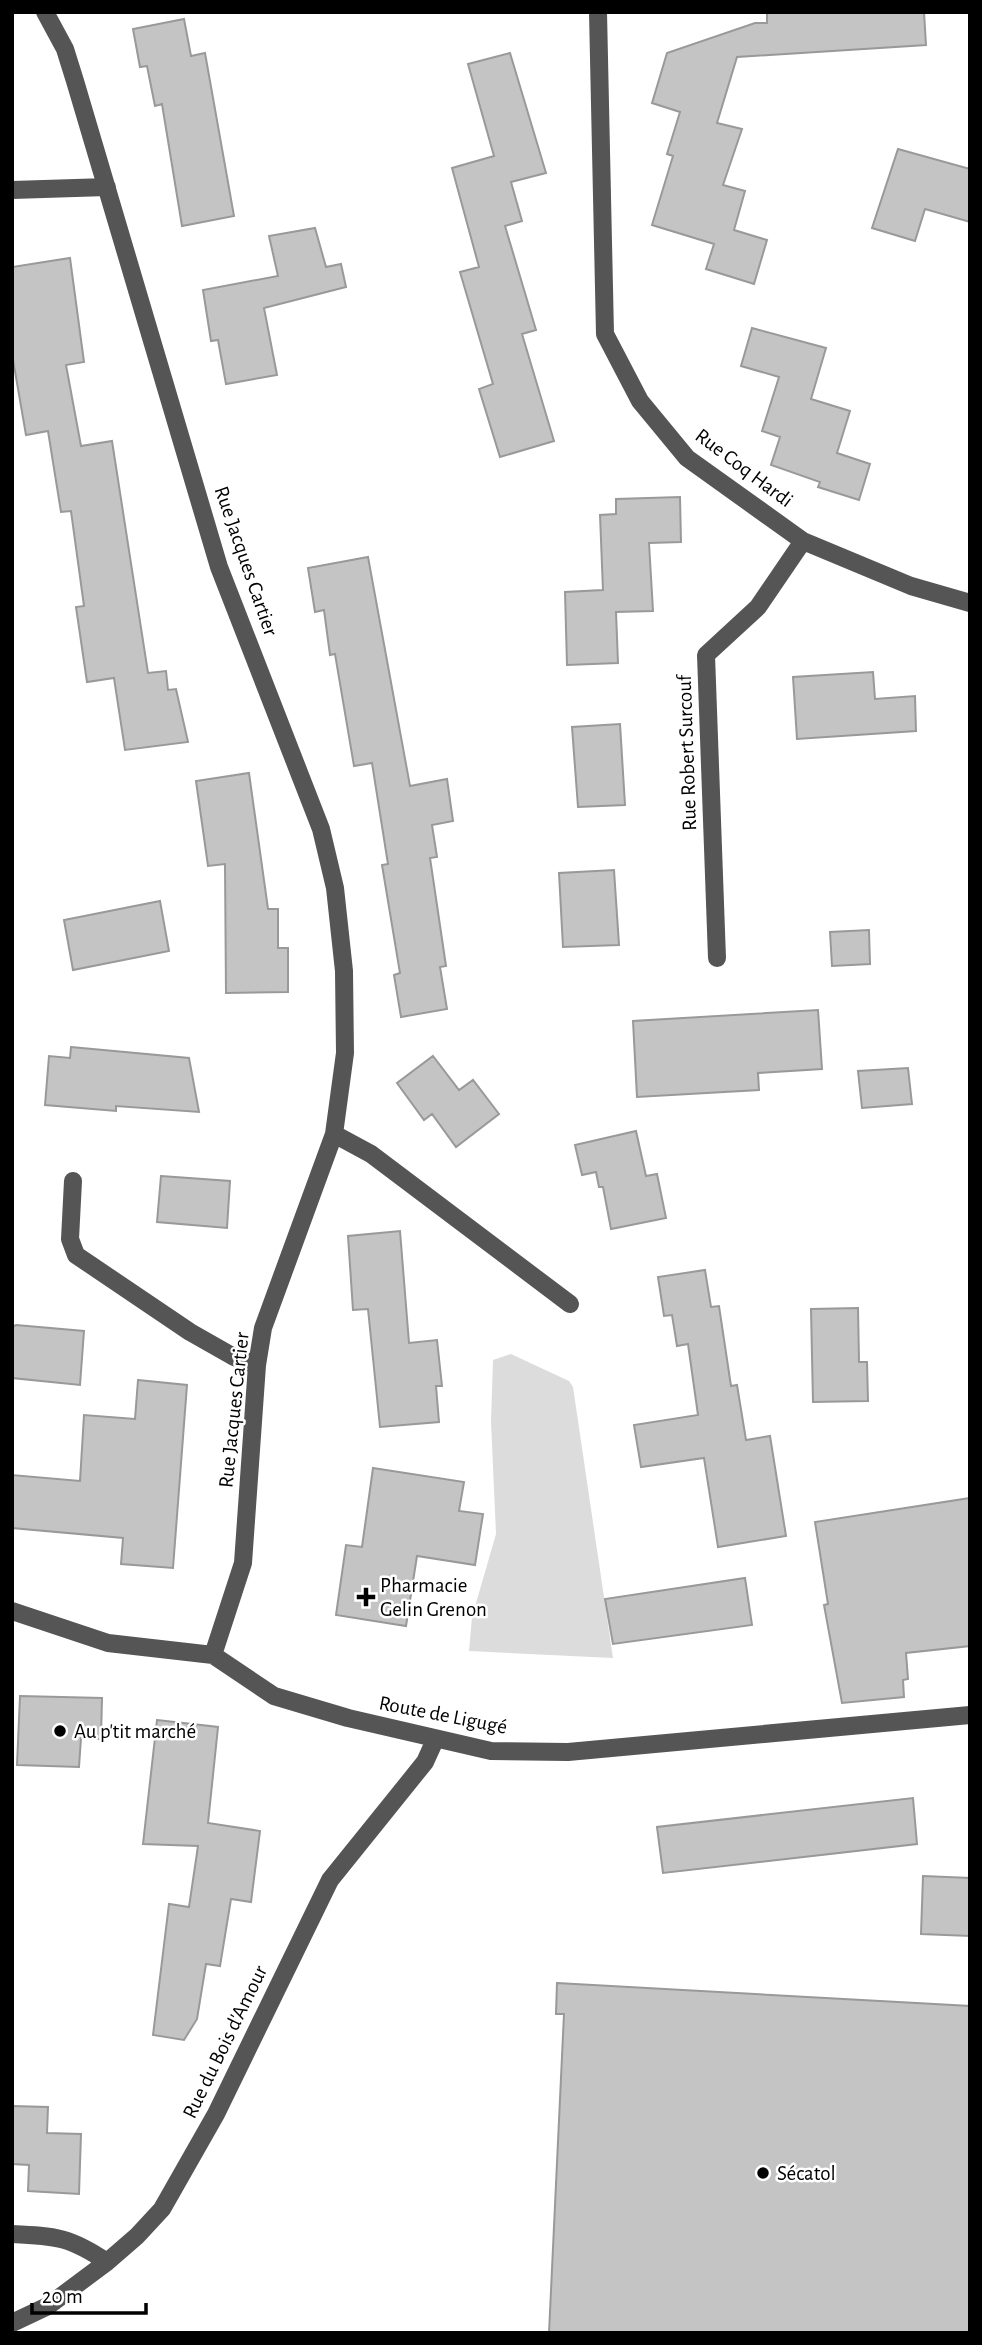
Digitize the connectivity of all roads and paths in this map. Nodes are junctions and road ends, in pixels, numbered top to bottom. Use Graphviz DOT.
graph roads {
  1 [pos="45,12"];
  2 [pos="598,12"];
  3 [pos="107,187"];
  4 [pos="12,190"];
  5 [pos="803,541"];
  6 [pos="970,603"];
  7 [pos="717,958"];
  8 [pos="334,1134"];
  9 [pos="73,1181"];
  10 [pos="570,1304"];
  11 [pos="257,1365"];
  12 [pos="12,1611"];
  13 [pos="213,1656"];
  14 [pos="970,1715"];
  15 [pos="435,1740"];
  16 [pos="12,2234"];
  17 [pos="107,2262"];
  18 [pos="12,2323"];
  1 -- 3 [label="street, Rue Jacques Cartier"];
  2 -- 5 [label="street, Rue Coq Hardi"];
  3 -- 4 [label="street"];
  3 -- 8 [label="street, Rue Jacques Cartier"];
  5 -- 6 [label="street, Rue Coq Hardi"];
  5 -- 7 [label="street, Rue Robert Surcouf"];
  8 -- 10 [label="street"];
  8 -- 11 [label="street, Rue Jacques Cartier"];
  9 -- 11 [label="street"];
  11 -- 13 [label="street, Rue Jacques Cartier"];
  12 -- 13 [label="street, Route de Ligugé"];
  13 -- 15 [label="street, Route de Ligugé"];
  14 -- 15 [label="street, Route de Ligugé"];
  15 -- 17 [label="street, Rue du Bois d'Amour"];
  16 -- 17 [label="street"];
  17 -- 18 [label="street, Rue du Bois d'Amour"];
}
